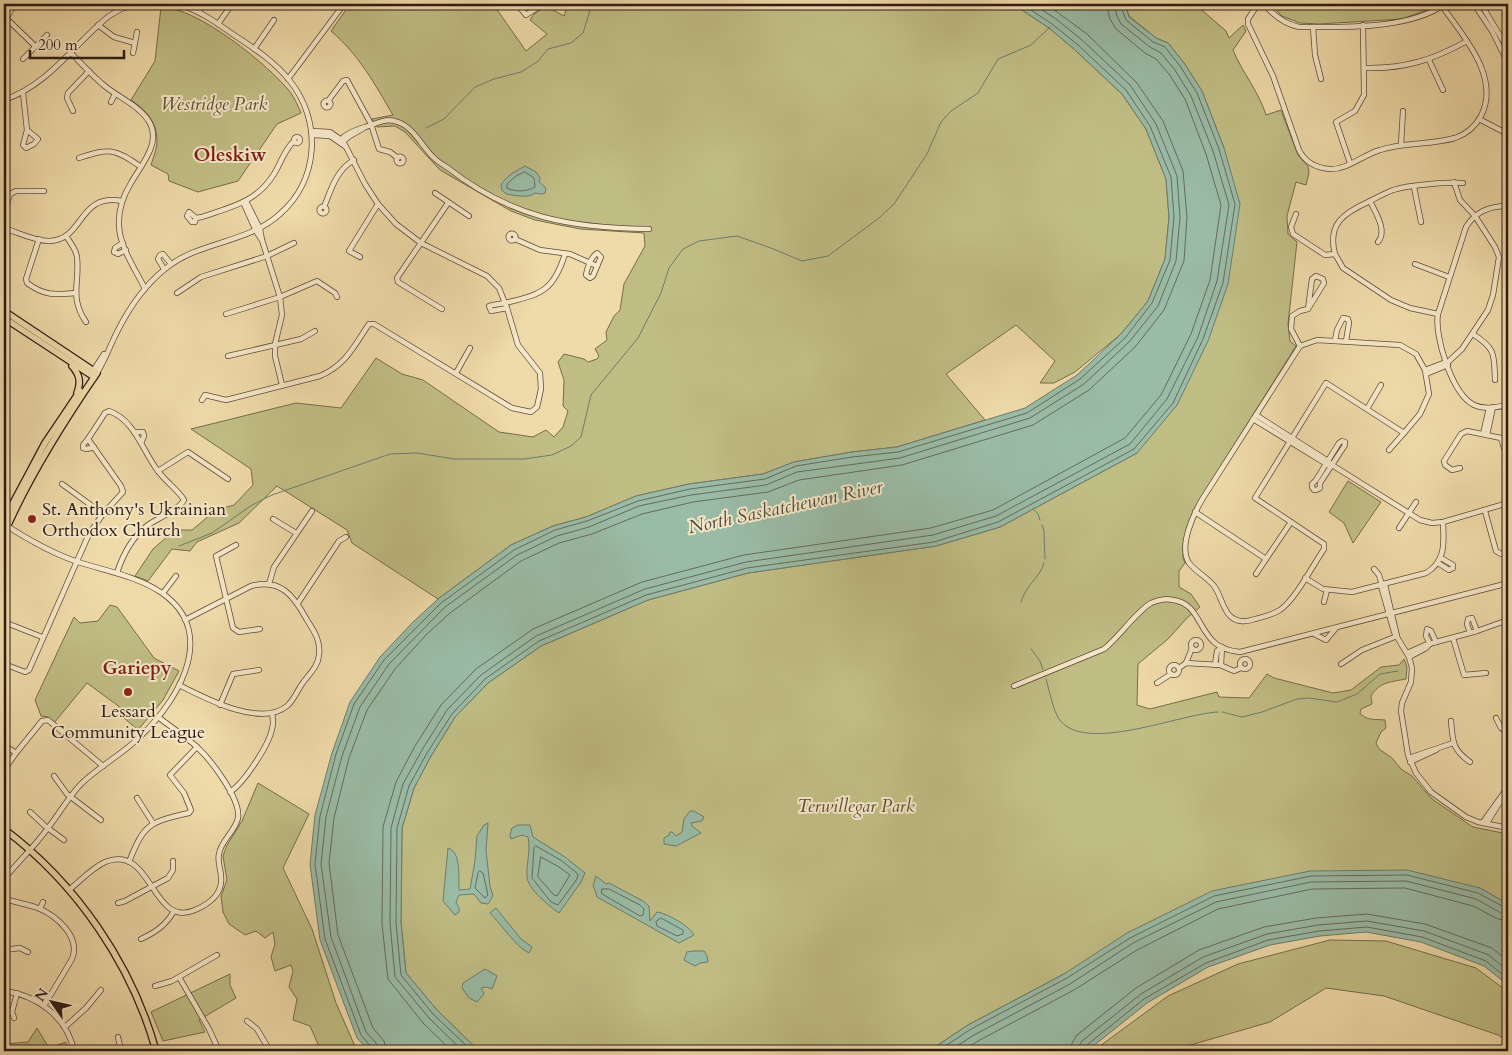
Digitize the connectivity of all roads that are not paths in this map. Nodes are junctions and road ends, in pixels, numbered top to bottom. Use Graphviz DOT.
graph roads {
  1 [pos="15,4"];
  2 [pos="137,4"];
  3 [pos="178,4"];
  4 [pos="198,4"];
  5 [pos="202,4"];
  6 [pos="232,4"];
  7 [pos="344,4"];
  8 [pos="517,4"];
  9 [pos="543,4"];
  10 [pos="1258,4"];
  11 [pos="1264,4"];
  12 [pos="1474,4"];
  13 [pos="1481,4"];
  14 [pos="1444,5"];
  15 [pos="196,11"];
  16 [pos="5,20"];
  17 [pos="274,20"];
  18 [pos="218,24"];
  19 [pos="98,25"];
  20 [pos="1363,26"];
  21 [pos="1313,27"];
  22 [pos="137,32"];
  23 [pos="47,35"];
  24 [pos="1467,41"];
  25 [pos="135,43"];
  26 [pos="36,46"];
  27 [pos="254,49"];
  28 [pos="1508,49"];
  29 [pos="71,53"];
  30 [pos="133,53"];
  31 [pos="23,59"];
  32 [pos="1429,60"];
  33 [pos="1508,63"];
  34 [pos="1365,68"];
  35 [pos="89,71"];
  36 [pos="288,79"];
  37 [pos="1321,79"];
  38 [pos="1443,90"];
  39 [pos="23,93"];
  40 [pos="115,94"];
  41 [pos="4,100"];
  42 [pos="328,101"];
  43 [pos="111,102"];
  44 [pos="73,111"];
  45 [pos="1403,111"];
  46 [pos="1479,119"];
  47 [pos="371,124"];
  48 [pos="27,130"];
  49 [pos="1502,131"];
  50 [pos="312,133"];
  51 [pos="294,141"];
  52 [pos="341,141"];
  53 [pos="1401,145"];
  54 [pos="79,158"];
  55 [pos="398,158"];
  56 [pos="354,160"];
  57 [pos="1350,163"];
  58 [pos="141,167"];
  59 [pos="1507,177"];
  60 [pos="1454,182"];
  61 [pos="1463,183"];
  62 [pos="1414,187"];
  63 [pos="44,191"];
  64 [pos="434,193"];
  65 [pos="122,201"];
  66 [pos="1370,201"];
  67 [pos="245,202"];
  68 [pos="448,203"];
  69 [pos="378,204"];
  70 [pos="1507,206"];
  71 [pos="324,207"];
  72 [pos="4,214"];
  73 [pos="1296,214"];
  74 [pos="469,216"];
  75 [pos="1475,216"];
  76 [pos="196,218"];
  77 [pos="1421,222"];
  78 [pos="4,228"];
  79 [pos="649,229"];
  80 [pos="258,230"];
  81 [pos="66,236"];
  82 [pos="38,239"];
  83 [pos="515,239"];
  84 [pos="1378,242"];
  85 [pos="123,243"];
  86 [pos="294,243"];
  87 [pos="421,243"];
  88 [pos="126,250"];
  89 [pos="564,254"];
  90 [pos="1334,254"];
  91 [pos="267,256"];
  92 [pos="360,257"];
  93 [pos="590,263"];
  94 [pos="171,264"];
  95 [pos="1415,264"];
  96 [pos="597,266"];
  97 [pos="164,269"];
  98 [pos="1449,277"];
  99 [pos="145,289"];
  100 [pos="76,293"];
  101 [pos="177,294"];
  102 [pos="280,297"];
  103 [pos="337,297"];
  104 [pos="506,305"];
  105 [pos="442,309"];
  106 [pos="1308,309"];
  107 [pos="4,311"];
  108 [pos="226,314"];
  109 [pos="1438,314"];
  110 [pos="4,318"];
  111 [pos="86,322"];
  112 [pos="315,332"];
  113 [pos="1473,334"];
  114 [pos="1335,340"];
  115 [pos="1346,342"];
  116 [pos="276,344"];
  117 [pos="1300,346"];
  118 [pos="470,348"];
  119 [pos="228,356"];
  120 [pos="69,362"];
  121 [pos="1447,363"];
  122 [pos="1426,372"];
  123 [pos="456,373"];
  124 [pos="94,374"];
  125 [pos="1495,380"];
  126 [pos="282,385"];
  127 [pos="1380,385"];
  128 [pos="495,392"];
  129 [pos="493,398"];
  130 [pos="202,400"];
  131 [pos="72,401"];
  132 [pos="1508,405"];
  133 [pos="1491,407"];
  134 [pos="1367,409"];
  135 [pos="1254,417"];
  136 [pos="1404,433"];
  137 [pos="1486,434"];
  138 [pos="88,439"];
  139 [pos="1290,440"];
  140 [pos="94,447"];
  141 [pos="1389,450"];
  142 [pos="1508,461"];
  143 [pos="1326,463"];
  144 [pos="1332,465"];
  145 [pos="1460,468"];
  146 [pos="158,471"];
  147 [pos="228,479"];
  148 [pos="62,484"];
  149 [pos="1416,502"];
  150 [pos="1508,502"];
  151 [pos="312,511"];
  152 [pos="1485,511"];
  153 [pos="1195,512"];
  154 [pos="103,514"];
  155 [pos="1408,514"];
  156 [pos="273,519"];
  157 [pos="1291,522"];
  158 [pos="1443,522"];
  159 [pos="5,524"];
  160 [pos="1399,528"];
  161 [pos="296,533"];
  162 [pos="4,534"];
  163 [pos="346,537"];
  164 [pos="236,545"];
  165 [pos="1508,552"];
  166 [pos="1441,558"];
  167 [pos="1266,559"];
  168 [pos="78,562"];
  169 [pos="1438,563"];
  170 [pos="1374,569"];
  171 [pos="117,573"];
  172 [pos="1256,574"];
  173 [pos="176,576"];
  174 [pos="1305,578"];
  175 [pos="1508,582"];
  176 [pos="269,584"];
  177 [pos="1383,585"];
  178 [pos="1502,585"];
  179 [pos="1508,586"];
  180 [pos="1327,590"];
  181 [pos="162,593"];
  182 [pos="226,599"];
  183 [pos="1324,602"];
  184 [pos="298,603"];
  185 [pos="1390,613"];
  186 [pos="185,620"];
  187 [pos="1508,620"];
  188 [pos="4,622"];
  189 [pos="1336,628"];
  190 [pos="260,629"];
  191 [pos="1477,631"];
  192 [pos="1470,633"];
  193 [pos="1314,634"];
  194 [pos="1397,636"];
  195 [pos="42,638"];
  196 [pos="1453,638"];
  197 [pos="1222,647"];
  198 [pos="1192,648"];
  199 [pos="1408,655"];
  200 [pos="1186,663"];
  201 [pos="4,664"];
  202 [pos="1341,664"];
  203 [pos="1215,665"];
  204 [pos="1221,665"];
  205 [pos="1241,668"];
  206 [pos="259,670"];
  207 [pos="1486,673"];
  208 [pos="1157,683"];
  209 [pos="179,685"];
  210 [pos="1014,686"];
  211 [pos="220,705"];
  212 [pos="272,713"];
  213 [pos="158,717"];
  214 [pos="1496,718"];
  215 [pos="1451,721"];
  216 [pos="1508,733"];
  217 [pos="1453,743"];
  218 [pos="4,744"];
  219 [pos="197,747"];
  220 [pos="209,750"];
  221 [pos="16,753"];
  222 [pos="204,755"];
  223 [pos="1410,760"];
  224 [pos="1470,762"];
  225 [pos="103,766"];
  226 [pos="4,770"];
  227 [pos="54,776"];
  228 [pos="1508,788"];
  229 [pos="230,792"];
  230 [pos="70,797"];
  231 [pos="137,798"];
  232 [pos="30,812"];
  233 [pos="101,820"];
  234 [pos="153,823"];
  235 [pos="1485,823"];
  236 [pos="4,828"];
  237 [pos="48,828"];
  238 [pos="1508,828"];
  239 [pos="64,840"];
  240 [pos="30,850"];
  241 [pos="173,861"];
  242 [pos="129,862"];
  243 [pos="4,879"];
  244 [pos="152,886"];
  245 [pos="69,890"];
  246 [pos="4,899"];
  247 [pos="43,902"];
  248 [pos="118,903"];
  249 [pos="40,909"];
  250 [pos="174,911"];
  251 [pos="141,939"];
  252 [pos="4,950"];
  253 [pos="28,952"];
  254 [pos="75,952"];
  255 [pos="82,954"];
  256 [pos="217,955"];
  257 [pos="179,977"];
  258 [pos="155,986"];
  259 [pos="101,990"];
  260 [pos="4,991"];
  261 [pos="17,993"];
  262 [pos="44,1006"];
  263 [pos="14,1018"];
  264 [pos="247,1021"];
  265 [pos="65,1027"];
  266 [pos="118,1037"];
  267 [pos="74,1051"];
  268 [pos="121,1051"];
  269 [pos="156,1051"];
  270 [pos="219,1051"];
  271 [pos="270,1051"];
  1 -- 16 [label="street"];
  2 -- 19 [label="street"];
  3 -- 15 [label="street"];
  4 -- 15 [label="street"];
  5 -- 15 [label="street"];
  6 -- 18 [label="street"];
  7 -- 36 [label="street"];
  8 -- 9 [label="street"];
  10 -- 57 [label="street"];
  11 -- 21 [label="street"];
  12 -- 33 [label="street"];
  13 -- 28 [label="street"];
  14 -- 20 [label="street"];
  14 -- 24 [label="street"];
  15 -- 18 [label="street"];
  16 -- 26 [label="street"];
  17 -- 27 [label="street"];
  18 -- 27 [label="street"];
  19 -- 25 [label="street"];
  19 -- 29 [label="street"];
  20 -- 21 [label="street"];
  20 -- 34 [label="street"];
  21 -- 37 [label="street"];
  22 -- 25 [label="street"];
  23 -- 26 [label="street"];
  24 -- 32 [label="street"];
  24 -- 46 [label="street"];
  25 -- 30 [label="street"];
  26 -- 31 [label="street"];
  27 -- 36 [label="street"];
  29 -- 35 [label="street"];
  29 -- 39 [label="street"];
  32 -- 34 [label="street"];
  32 -- 38 [label="street"];
  34 -- 57 [label="street"];
  35 -- 40 [label="street"];
  35 -- 44 [label="street"];
  36 -- 50 [label="street"];
  39 -- 41 [label="street"];
  39 -- 48 [label="street"];
  40 -- 43 [label="street"];
  40 -- 58 [label="street"];
  42 -- 47 [label="street"];
  45 -- 53 [label="street"];
  46 -- 49 [label="street"];
  46 -- 53 [label="street"];
  47 -- 52 [label="street"];
  47 -- 55 [label="street"];
  47 -- 79 [label="street"];
  50 -- 52 [label="street"];
  50 -- 80 [label="street"];
  51 -- 67 [label="street"];
  52 -- 56 [label="street"];
  53 -- 57 [label="street"];
  54 -- 58 [label="street"];
  56 -- 69 [label="street"];
  56 -- 71 [label="street"];
  58 -- 65 [label="street"];
  59 -- 70 [label="street"];
  60 -- 61 [label="street"];
  60 -- 62 [label="street"];
  60 -- 75 [label="street"];
  62 -- 66 [label="street"];
  62 -- 77 [label="street"];
  63 -- 72 [label="street"];
  64 -- 68 [label="street"];
  65 -- 81 [label="street"];
  65 -- 85 [label="street"];
  66 -- 84 [label="street"];
  66 -- 90 [label="street"];
  67 -- 76 [label="street"];
  67 -- 80 [label="street"];
  68 -- 74 [label="street"];
  68 -- 87 [label="street"];
  69 -- 87 [label="street"];
  69 -- 92 [label="street"];
  70 -- 75 [label="street"];
  73 -- 90 [label="street"];
  75 -- 98 [label="street"];
  75 -- 113 [label="street"];
  78 -- 82 [label="street"];
  80 -- 91 [label="street"];
  80 -- 94 [label="street"];
  81 -- 82 [label="street"];
  81 -- 100 [label="street"];
  82 -- 100 [label="street"];
  83 -- 89 [label="street"];
  85 -- 88 [label="street"];
  85 -- 88 [label="street"];
  86 -- 91 [label="street"];
  87 -- 104 [label="street"];
  87 -- 105 [label="street"];
  88 -- 99 [label="street"];
  89 -- 93 [label="street"];
  89 -- 104 [label="street"];
  90 -- 109 [label="street"];
  91 -- 101 [label="street"];
  91 -- 102 [label="street"];
  93 -- 96 [label="street"];
  93 -- 96 [label="street"];
  93 -- 96 [label="street"];
  94 -- 97 [label="street"];
  94 -- 97 [label="street"];
  95 -- 98 [label="street"];
  97 -- 99 [label="street"];
  98 -- 109 [label="street"];
  99 -- 124 [label="street"];
  100 -- 111 [label="street"];
  102 -- 103 [label="street"];
  102 -- 108 [label="street"];
  102 -- 116 [label="street"];
  104 -- 129 [label="street"];
  106 -- 106 [label="street"];
  106 -- 117 [label="street"];
  107 -- 124 [label="main road"];
  109 -- 121 [label="street"];
  110 -- 120 [label="main road"];
  112 -- 116 [label="street"];
  113 -- 121 [label="street"];
  113 -- 125 [label="street"];
  114 -- 115 [label="street"];
  114 -- 115 [label="street"];
  114 -- 117 [label="street"];
  115 -- 122 [label="street"];
  116 -- 119 [label="street"];
  116 -- 126 [label="street"];
  117 -- 135 [label="street"];
  118 -- 123 [label="street"];
  120 -- 124 [label="main road"];
  120 -- 131 [label="main road"];
  121 -- 122 [label="street"];
  121 -- 133 [label="street"];
  122 -- 136 [label="street"];
  123 -- 126 [label="street"];
  123 -- 129 [label="street"];
  124 -- 131 [label="main road"];
  124 -- 159 [label="main road"];
  126 -- 130 [label="street"];
  127 -- 134 [label="street"];
  128 -- 129 [label="street"];
  131 -- 159 [label="main road"];
  132 -- 133 [label="street"];
  133 -- 137 [label="street"];
  134 -- 136 [label="street"];
  134 -- 139 [label="street"];
  135 -- 139 [label="street"];
  135 -- 153 [label="street"];
  136 -- 141 [label="street"];
  137 -- 142 [label="street"];
  137 -- 145 [label="street"];
  138 -- 140 [label="street"];
  138 -- 140 [label="street"];
  138 -- 146 [label="street"];
  139 -- 143 [label="street"];
  139 -- 157 [label="street"];
  140 -- 154 [label="street"];
  143 -- 144 [label="street"];
  143 -- 144 [label="street"];
  143 -- 144 [label="street"];
  144 -- 155 [label="street"];
  146 -- 147 [label="street"];
  146 -- 171 [label="street"];
  148 -- 154 [label="street"];
  149 -- 155 [label="street"];
  150 -- 152 [label="street"];
  151 -- 161 [label="street"];
  152 -- 158 [label="street"];
  152 -- 165 [label="street"];
  153 -- 167 [label="street"];
  153 -- 174 [label="street"];
  154 -- 168 [label="street"];
  155 -- 158 [label="street"];
  155 -- 160 [label="street"];
  156 -- 161 [label="street"];
  157 -- 167 [label="street"];
  157 -- 174 [label="street"];
  158 -- 166 [label="street"];
  159 -- 162 [label="main road"];
  159 -- 168 [label="street"];
  161 -- 176 [label="street"];
  163 -- 184 [label="street"];
  164 -- 182 [label="street"];
  166 -- 169 [label="street"];
  166 -- 169 [label="street"];
  167 -- 172 [label="street"];
  168 -- 171 [label="street"];
  168 -- 195 [label="street"];
  169 -- 177 [label="street"];
  170 -- 177 [label="street"];
  171 -- 181 [label="street"];
  173 -- 181 [label="street"];
  174 -- 180 [label="street"];
  175 -- 178 [label="street"];
  176 -- 182 [label="street"];
  176 -- 184 [label="street"];
  177 -- 180 [label="street"];
  177 -- 185 [label="street"];
  178 -- 179 [label="street"];
  178 -- 185 [label="street"];
  180 -- 183 [label="street"];
  181 -- 186 [label="street"];
  182 -- 186 [label="street"];
  182 -- 190 [label="street"];
  184 -- 212 [label="street"];
  185 -- 189 [label="street"];
  185 -- 194 [label="street"];
  186 -- 209 [label="street"];
  187 -- 191 [label="street"];
  188 -- 195 [label="street"];
  189 -- 193 [label="street"];
  189 -- 193 [label="street"];
  191 -- 192 [label="street"];
  191 -- 192 [label="street"];
  192 -- 196 [label="street"];
  193 -- 197 [label="street"];
  194 -- 199 [label="street"];
  194 -- 202 [label="street"];
  195 -- 201 [label="street"];
  196 -- 199 [label="street"];
  196 -- 207 [label="street"];
  197 -- 203 [label="street"];
  197 -- 204 [label="street"];
  197 -- 210 [label="street"];
  198 -- 200 [label="street"];
  199 -- 223 [label="street"];
  200 -- 203 [label="street"];
  200 -- 208 [label="street"];
  203 -- 204 [label="street"];
  204 -- 205 [label="street"];
  206 -- 211 [label="street"];
  209 -- 211 [label="street"];
  209 -- 213 [label="street"];
  211 -- 212 [label="street"];
  212 -- 229 [label="street"];
  213 -- 219 [label="street"];
  213 -- 225 [label="street"];
  214 -- 216 [label="street"];
  215 -- 217 [label="street"];
  217 -- 223 [label="street"];
  217 -- 224 [label="street"];
  218 -- 221 [label="street"];
  219 -- 222 [label="street"];
  219 -- 234 [label="street"];
  220 -- 222 [label="street"];
  221 -- 225 [label="street"];
  221 -- 226 [label="street"];
  222 -- 229 [label="street"];
  223 -- 235 [label="street"];
  225 -- 230 [label="street"];
  227 -- 230 [label="street"];
  228 -- 235 [label="street"];
  229 -- 250 [label="street"];
  230 -- 233 [label="street"];
  230 -- 237 [label="street"];
  231 -- 234 [label="street"];
  232 -- 237 [label="street"];
  234 -- 242 [label="street"];
  235 -- 238 [label="street"];
  236 -- 240 [label="main road"];
  237 -- 239 [label="street"];
  237 -- 240 [label="street"];
  240 -- 243 [label="street"];
  240 -- 245 [label="main road"];
  241 -- 244 [label="street"];
  242 -- 244 [label="street"];
  242 -- 245 [label="street"];
  244 -- 248 [label="street"];
  244 -- 250 [label="street"];
  245 -- 269 [label="main road"];
  246 -- 249 [label="street"];
  247 -- 249 [label="street"];
  249 -- 254 [label="street"];
  250 -- 251 [label="street"];
  252 -- 253 [label="street"];
  254 -- 255 [label="street"];
  254 -- 262 [label="street"];
  256 -- 257 [label="street"];
  257 -- 258 [label="street"];
  257 -- 270 [label="street"];
  259 -- 265 [label="street"];
  260 -- 261 [label="street"];
  261 -- 262 [label="street"];
  261 -- 263 [label="street"];
  262 -- 265 [label="street"];
  264 -- 271 [label="street"];
  265 -- 267 [label="street"];
  266 -- 268 [label="street"];
}
